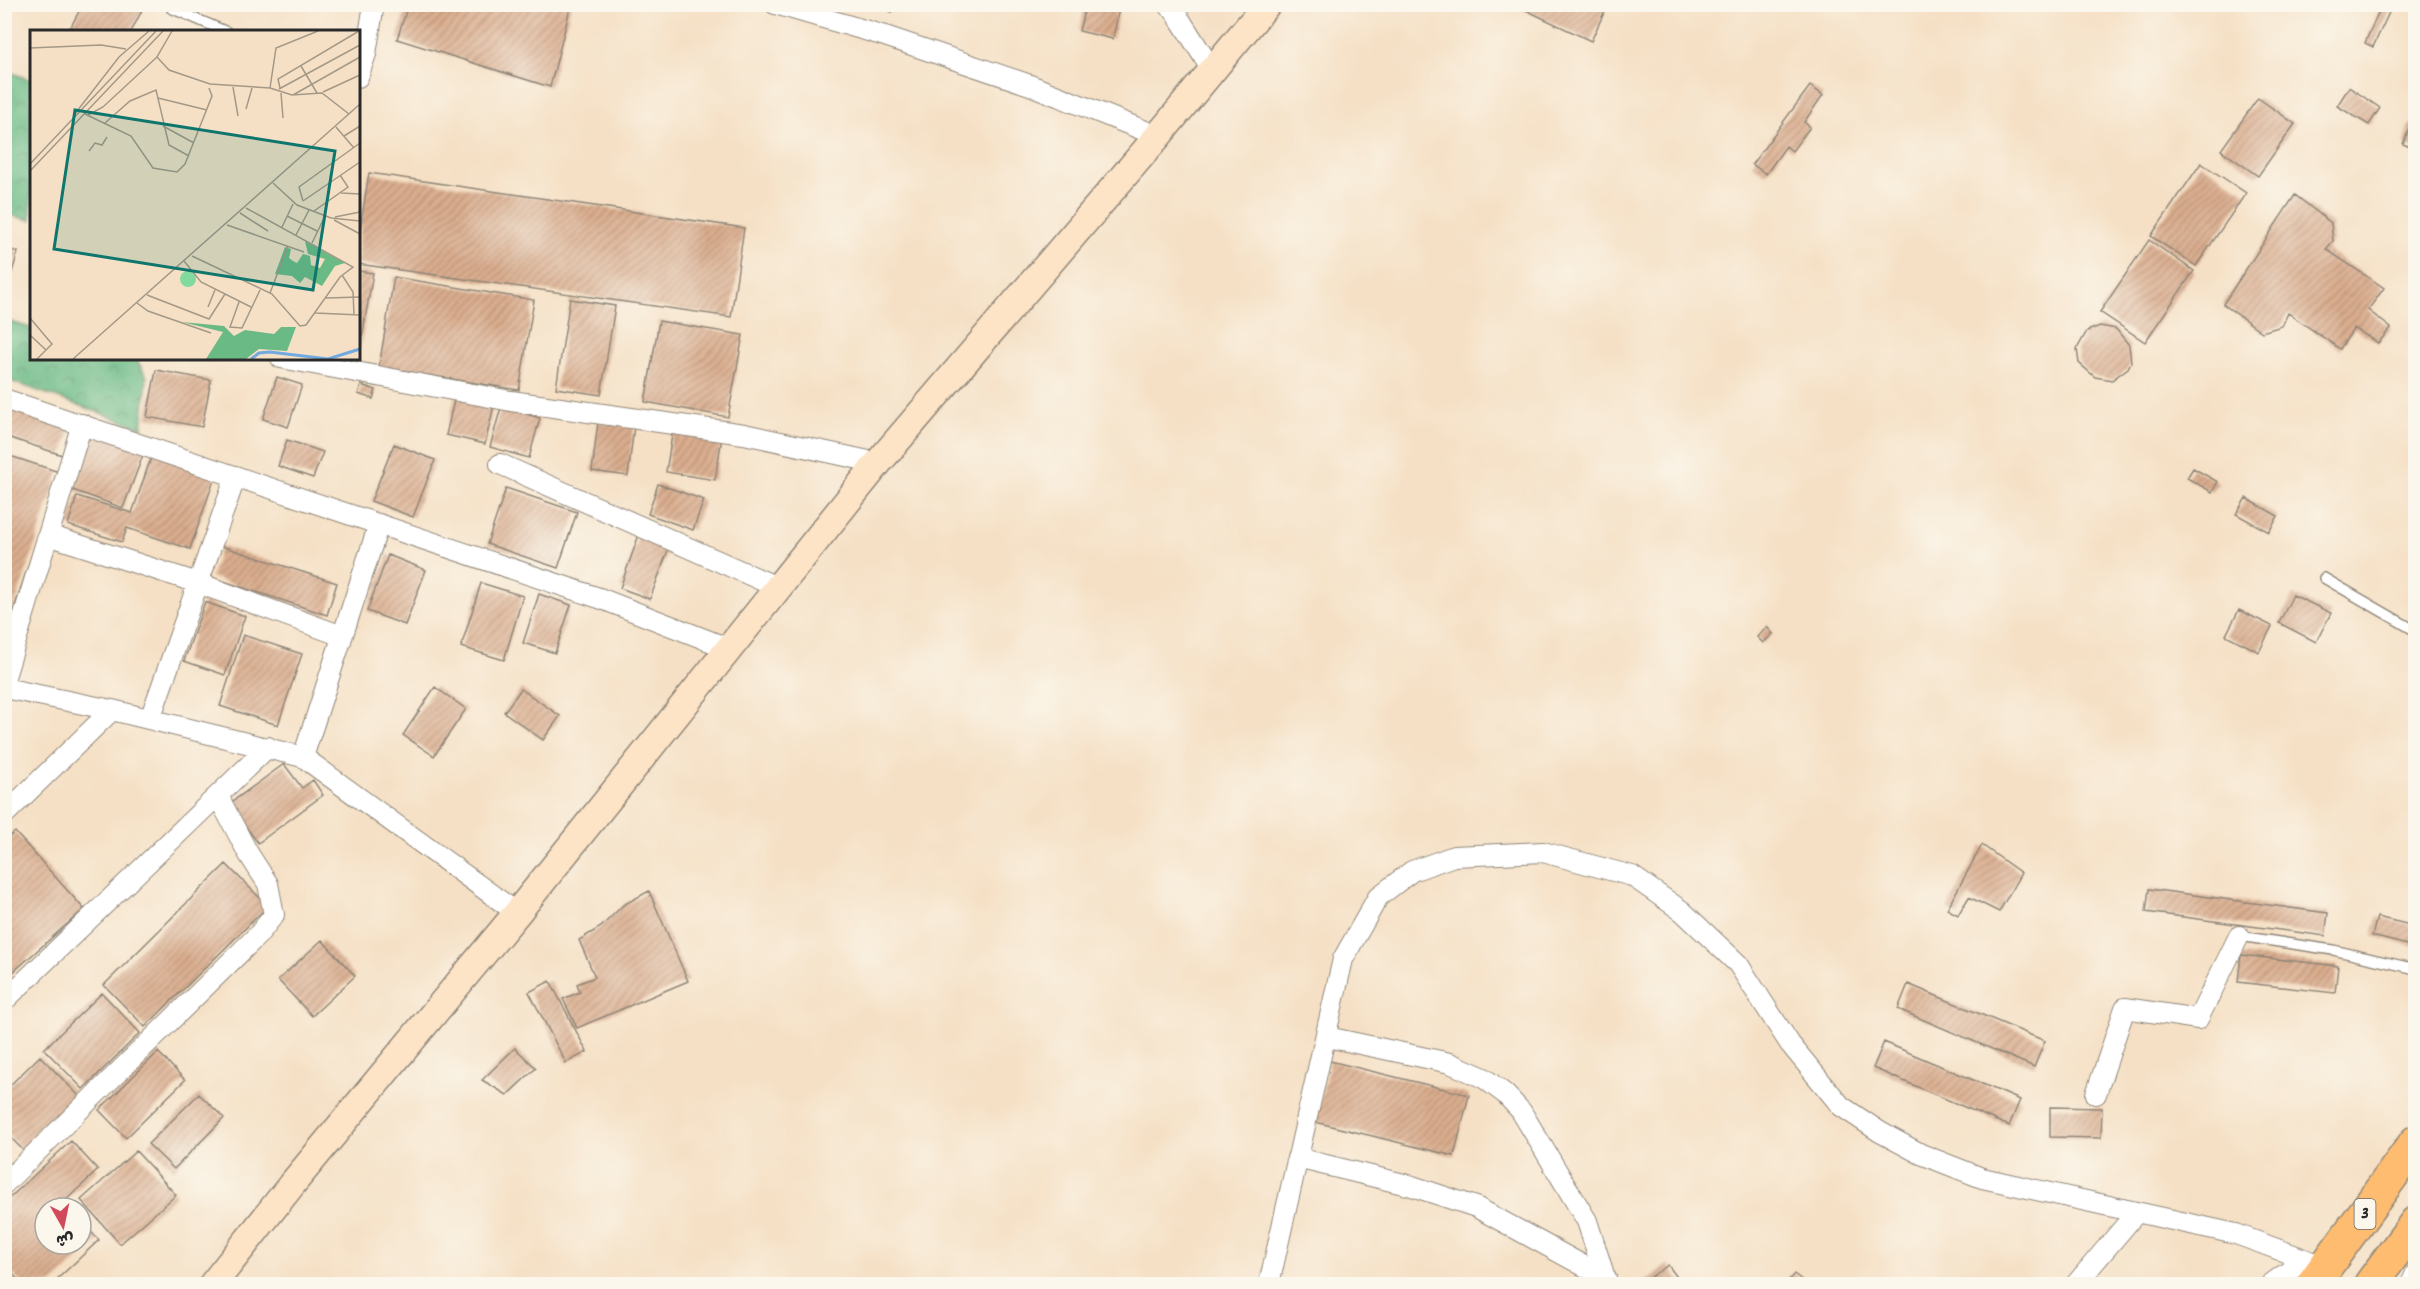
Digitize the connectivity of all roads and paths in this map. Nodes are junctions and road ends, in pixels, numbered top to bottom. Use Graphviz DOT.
graph roads {
  1 [pos="374,4"];
  2 [pos="775,4"];
  3 [pos="1167,4"];
  4 [pos="1267,4"];
  5 [pos="171,8"];
  6 [pos="222,30"];
  7 [pos="1212,70"];
  8 [pos="360,71"];
  9 [pos="1158,136"];
  10 [pos="296,360"];
  11 [pos="4,399"];
  12 [pos="82,424"];
  13 [pos="878,463"];
  14 [pos="500,464"];
  15 [pos="236,476"];
  16 [pos="379,524"];
  17 [pos="48,535"];
  18 [pos="2324,578"];
  19 [pos="198,583"];
  20 [pos="778,588"];
  21 [pos="2415,630"];
  22 [pos="342,636"];
  23 [pos="730,649"];
  24 [pos="4,681"];
  25 [pos="4,688"];
  26 [pos="112,710"];
  27 [pos="150,719"];
  28 [pos="268,747"];
  29 [pos="303,757"];
  30 [pos="218,796"];
  31 [pos="4,815"];
  32 [pos="517,913"];
  33 [pos="2239,936"];
  34 [pos="2415,969"];
  35 [pos="4,1001"];
  36 [pos="1327,1037"];
  37 [pos="2096,1094"];
  38 [pos="2415,1142"];
  39 [pos="1297,1158"];
  40 [pos="4,1184"];
  41 [pos="2137,1212"];
  42 [pos="2415,1223"];
  43 [pos="2315,1271"];
  44 [pos="2415,1273"];
  45 [pos="1607,1281"];
  46 [pos="213,1284"];
  47 [pos="1269,1284"];
  48 [pos="2076,1284"];
  49 [pos="2271,1284"];
  50 [pos="2371,1284"];
  51 [pos="2411,1284"];
  1 -- 8 [label="street"];
  2 -- 9 [label="street"];
  3 -- 7 [label="street"];
  4 -- 7 [label="street"];
  5 -- 6 [label="lane"];
  7 -- 9 [label="street"];
  9 -- 13 [label="street"];
  10 -- 13 [label="street"];
  11 -- 12 [label="street"];
  12 -- 15 [label="street"];
  12 -- 17 [label="street"];
  13 -- 20 [label="street"];
  14 -- 20 [label="street"];
  15 -- 16 [label="street"];
  15 -- 19 [label="street"];
  16 -- 22 [label="street"];
  16 -- 23 [label="street"];
  17 -- 19 [label="street"];
  17 -- 24 [label="street"];
  18 -- 21 [label="lane"];
  19 -- 22 [label="street"];
  19 -- 27 [label="street"];
  20 -- 23 [label="street"];
  22 -- 29 [label="street"];
  23 -- 32 [label="street"];
  25 -- 26 [label="street"];
  26 -- 27 [label="street"];
  26 -- 31 [label="street"];
  27 -- 28 [label="street"];
  28 -- 29 [label="street"];
  28 -- 30 [label="street"];
  29 -- 32 [label="street"];
  30 -- 35 [label="street"];
  30 -- 40 [label="street"];
  32 -- 46 [label="street"];
  33 -- 34 [label="lane"];
  33 -- 37 [label="street"];
  36 -- 39 [label="street"];
  36 -- 41 [label="street"];
  36 -- 45 [label="street"];
  38 -- 43 [label="highway, 3"];
  39 -- 45 [label="street"];
  39 -- 47 [label="street"];
  41 -- 43 [label="street"];
  41 -- 48 [label="street"];
  42 -- 50 [label="highway, 3"];
  43 -- 49 [label="street"];
  44 -- 51 [label="street"];
}
